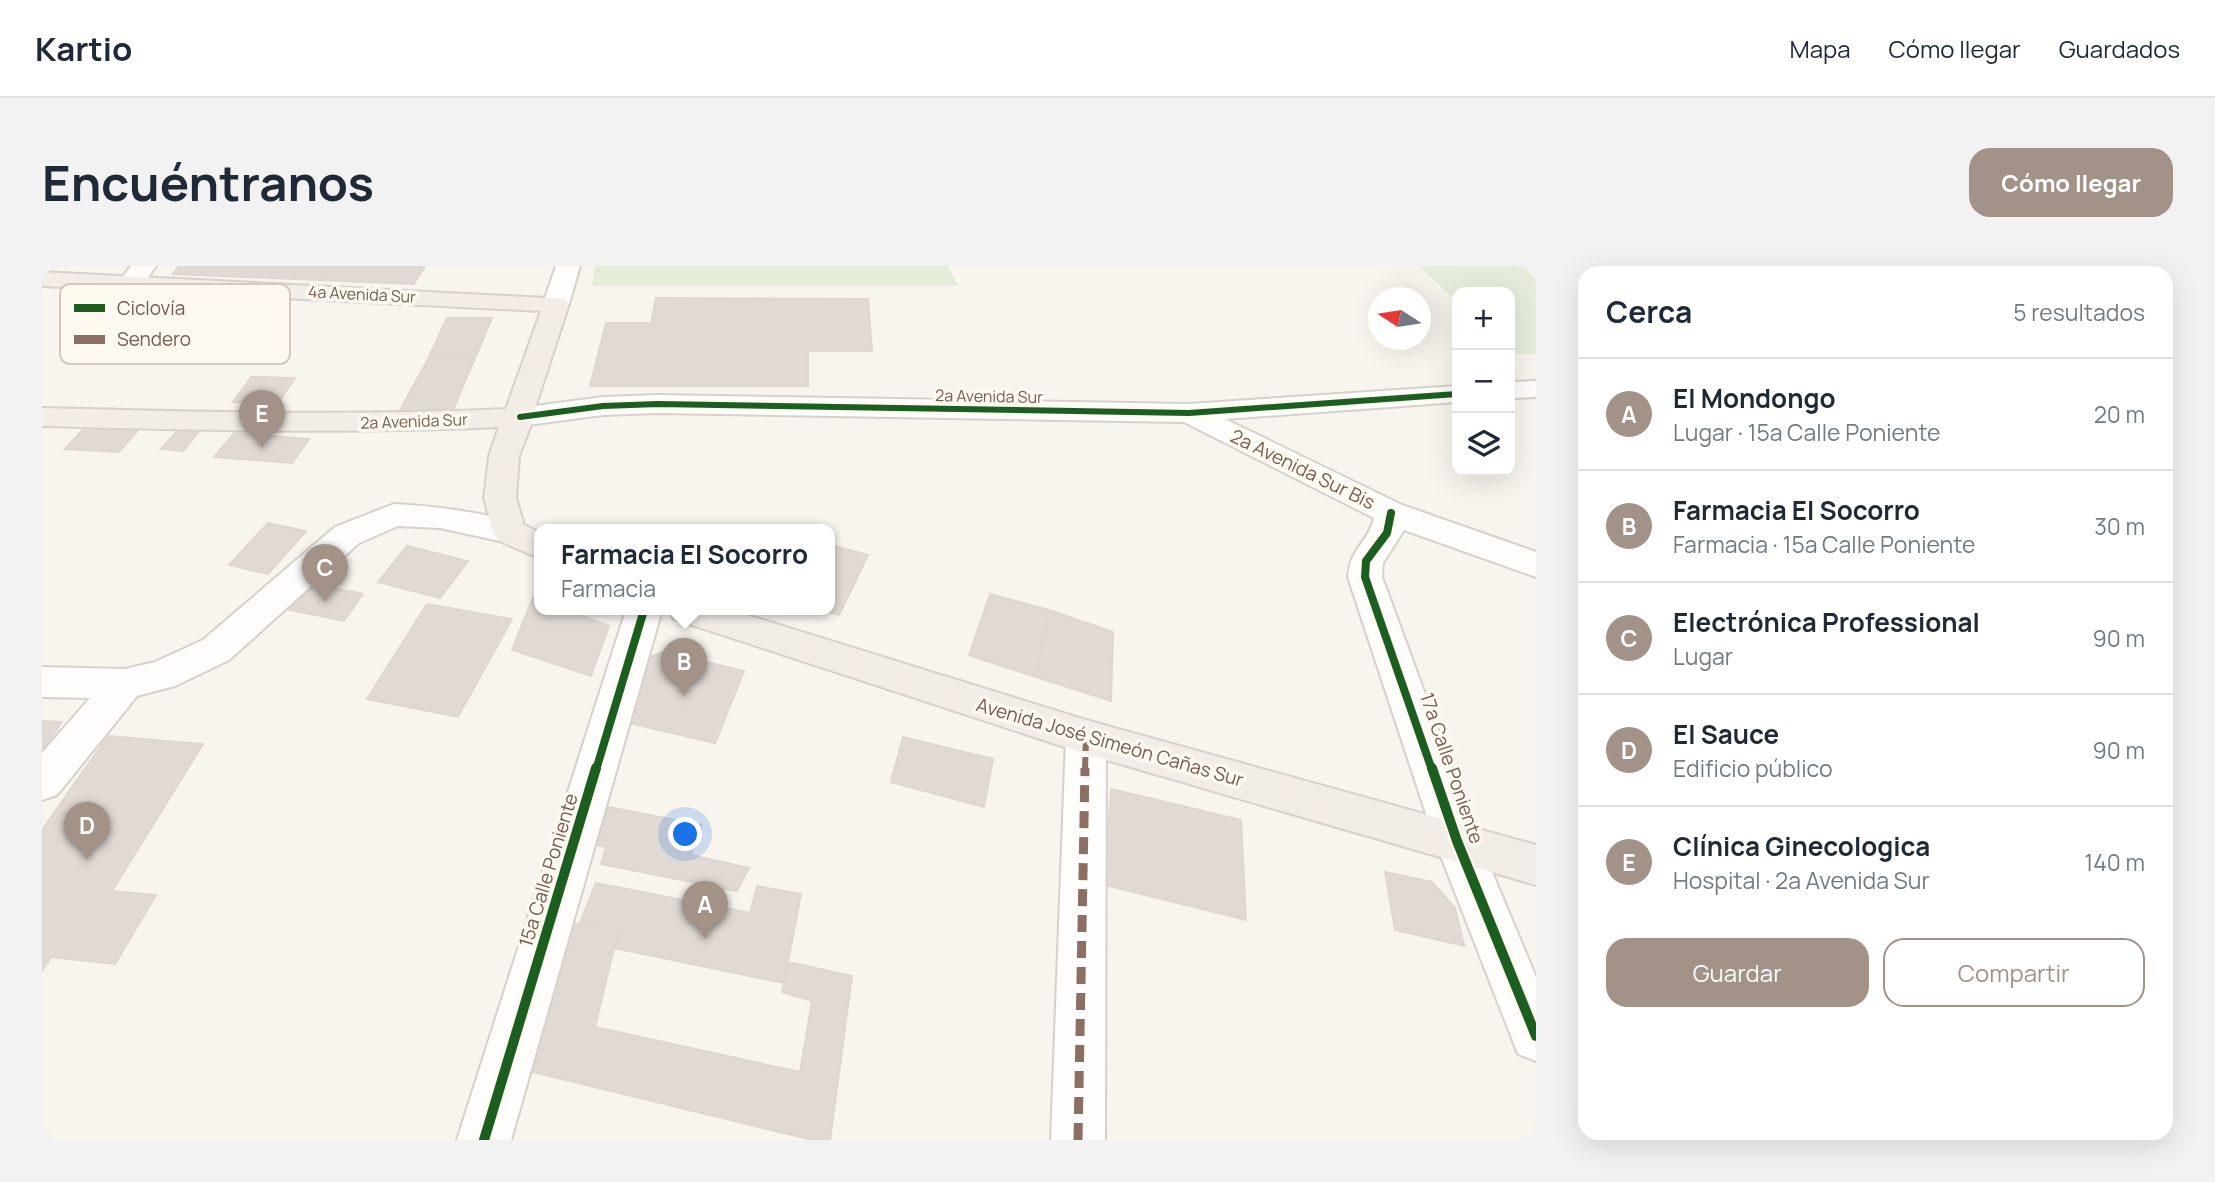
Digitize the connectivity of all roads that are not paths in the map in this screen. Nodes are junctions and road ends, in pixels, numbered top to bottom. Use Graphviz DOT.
graph roads {
  1 [pos="568,266"];
  2 [pos="137,275"];
  3 [pos="42,279"];
  4 [pos="267,284"];
  5 [pos="290,286"];
  6 [pos="556,304"];
  7 [pos="1536,388"];
  8 [pos="1515,390"];
  9 [pos="1452,394"];
  10 [pos="1189,413"];
  11 [pos="42,416"];
  12 [pos="520,417"];
  13 [pos="1391,513"];
  14 [pos="524,539"];
  15 [pos="1536,565"];
  16 [pos="642,615"];
  17 [pos="703,615"];
  18 [pos="42,682"];
  19 [pos="124,684"];
  20 [pos="1086,737"];
  21 [pos="42,782"];
  22 [pos="1457,841"];
  23 [pos="1536,865"];
  24 [pos="1536,1036"];
  25 [pos="484,1140"];
  26 [pos="1078,1140"];
  1 -- 6 [label="street"];
  2 -- 3 [label="main road, 4a Avenida Sur"];
  2 -- 4 [label="main road, 4a Avenida Sur"];
  5 -- 6 [label="main road, 4a Avenida Sur"];
  6 -- 12 [label="main road"];
  7 -- 8 [label="street"];
  9 -- 10 [label="street, 2a Avenida Sur"];
  10 -- 12 [label="street, 2a Avenida Sur"];
  10 -- 13 [label="street, 2a Avenida Sur Bis"];
  11 -- 12 [label="main road, 2a Avenida Sur"];
  12 -- 14 [label="main road"];
  13 -- 15 [label="street, 2a Avenida Sur Bis"];
  13 -- 22 [label="street, 17a Calle Poniente"];
  14 -- 19 [label="street"];
  16 -- 25 [label="street, 15a Calle Poniente"];
  17 -- 20 [label="main road, Avenida José Simeón Cañas Sur"];
  18 -- 19 [label="street"];
  19 -- 21 [label="street"];
  20 -- 22 [label="main road, Avenida José Simeón Cañas Sur"];
  20 -- 26 [label="street"];
  22 -- 23 [label="main road, Avenida José Simeón Cañas Sur"];
  22 -- 24 [label="street, 17a Calle Poniente"];
}
